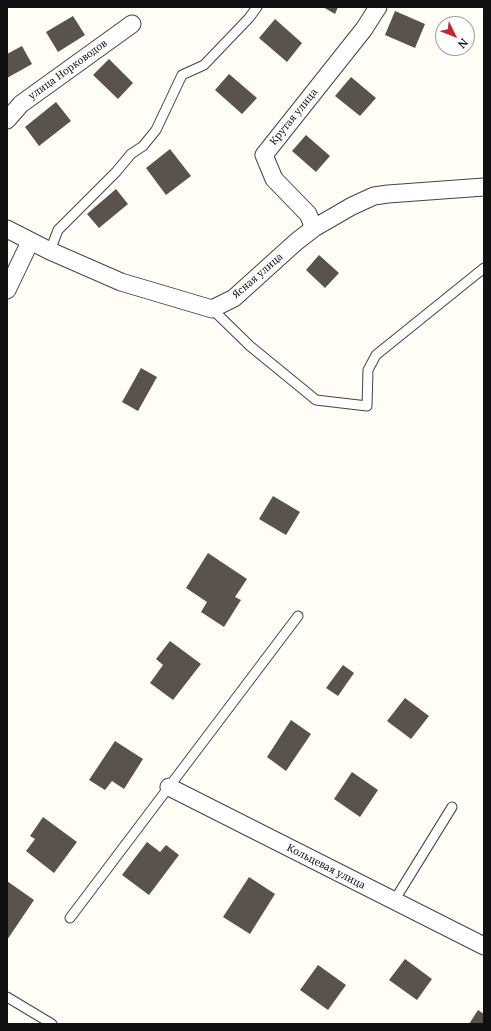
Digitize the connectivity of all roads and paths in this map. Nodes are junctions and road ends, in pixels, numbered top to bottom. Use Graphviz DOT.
graph roads {
  1 [pos="257,7"];
  2 [pos="378,7"];
  3 [pos="132,24"];
  4 [pos="7,120"];
  5 [pos="484,187"];
  6 [pos="314,228"];
  7 [pos="7,229"];
  8 [pos="30,242"];
  9 [pos="50,251"];
  10 [pos="484,268"];
  11 [pos="7,290"];
  12 [pos="212,308"];
  13 [pos="298,616"];
  14 [pos="169,787"];
  15 [pos="452,807"];
  16 [pos="394,901"];
  17 [pos="70,918"];
  18 [pos="484,946"];
  19 [pos="7,997"];
  20 [pos="52,1024"];
  1 -- 9 [label="lane"];
  2 -- 6 [label="street, Крутая улица"];
  3 -- 4 [label="street, улица Норководов"];
  5 -- 6 [label="street, Ясная улица"];
  6 -- 12 [label="street, Ясная улица"];
  7 -- 8 [label="street"];
  8 -- 9 [label="street"];
  8 -- 11 [label="street"];
  9 -- 12 [label="street"];
  10 -- 12 [label="lane"];
  13 -- 14 [label="lane"];
  14 -- 16 [label="street, Кольцевая улица"];
  14 -- 17 [label="lane"];
  15 -- 16 [label="lane"];
  16 -- 18 [label="street, Кольцевая улица"];
  19 -- 20 [label="lane"];
}
